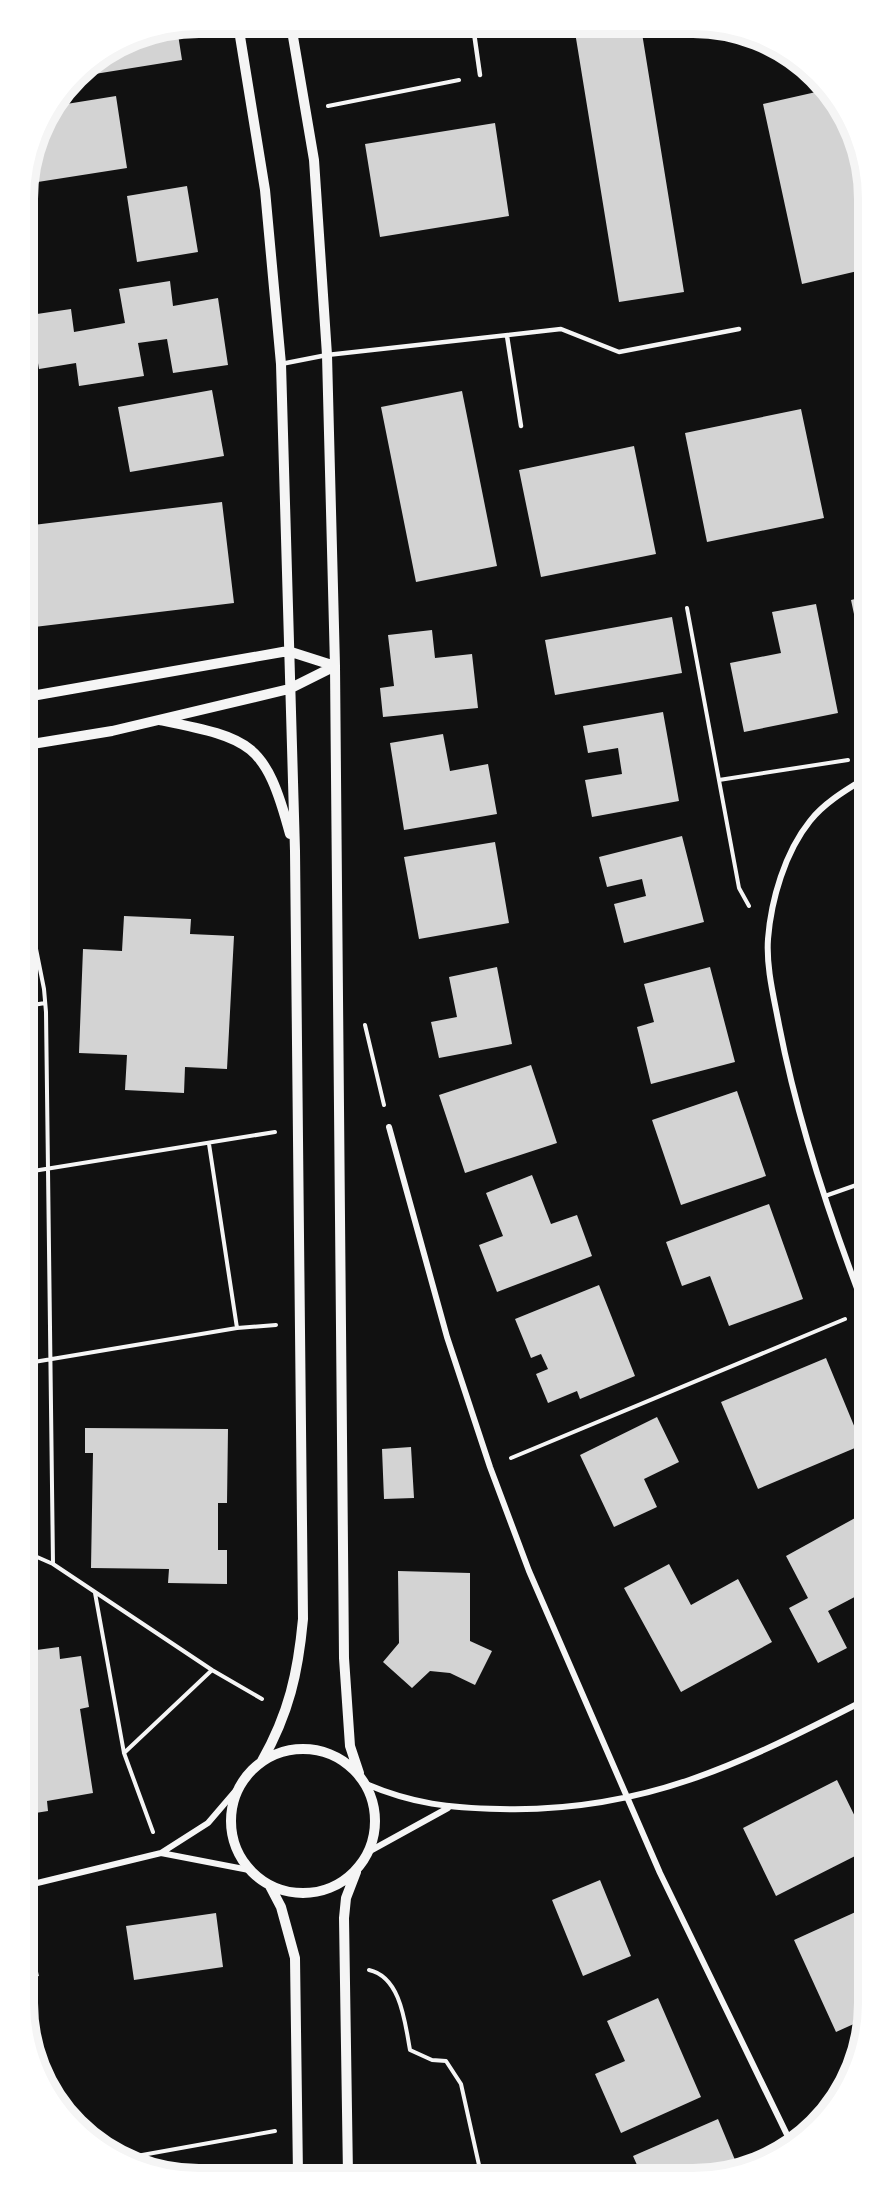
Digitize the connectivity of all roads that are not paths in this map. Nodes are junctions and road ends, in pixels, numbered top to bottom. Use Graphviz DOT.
graph roads {
  1 [pos="240,35"];
  2 [pos="293,35"];
  3 [pos="474,35"];
  4 [pos="480,75"];
  5 [pos="740,329"];
  6 [pos="507,336"];
  7 [pos="327,355"];
  8 [pos="281,364"];
  9 [pos="521,426"];
  10 [pos="288,651"];
  11 [pos="335,666"];
  12 [pos="289,689"];
  13 [pos="35,695"];
  14 [pos="157,719"];
  15 [pos="35,744"];
  16 [pos="858,782"];
  17 [pos="295,851"];
  18 [pos="389,1127"];
  19 [pos="857,1185"];
  20 [pos="825,1196"];
  21 [pos="857,1289"];
  22 [pos="857,1704"];
  23 [pos="262,1761"];
  24 [pos="359,1773"];
  25 [pos="366,1784"];
  26 [pos="238,1788"];
  27 [pos="629,1798"];
  28 [pos="448,1808"];
  29 [pos="370,1851"];
  30 [pos="161,1852"];
  31 [pos="249,1870"];
  32 [pos="356,1871"];
  33 [pos="35,1884"];
  34 [pos="270,1886"];
  35 [pos="788,2138"];
  36 [pos="298,2168"];
  37 [pos="348,2168"];
  1 -- 8 [label="street"];
  2 -- 7 [label="street"];
  3 -- 4 [label="lane"];
  5 -- 6 [label="lane"];
  6 -- 7 [label="lane"];
  6 -- 9 [label="lane"];
  7 -- 8 [label="lane"];
  7 -- 11 [label="street"];
  8 -- 10 [label="street"];
  10 -- 11 [label="street"];
  10 -- 12 [label="street"];
  10 -- 13 [label="street"];
  11 -- 12 [label="street"];
  11 -- 24 [label="street"];
  12 -- 14 [label="street"];
  12 -- 17 [label="street"];
  14 -- 15 [label="street"];
  14 -- 17 [label="street"];
  16 -- 20 [label="street"];
  17 -- 23 [label="street"];
  18 -- 27 [label="street"];
  19 -- 20 [label="lane"];
  20 -- 21 [label="street"];
  22 -- 27 [label="street"];
  23 -- 24 [label="street"];
  23 -- 26 [label="street"];
  24 -- 25 [label="street"];
  25 -- 28 [label="street"];
  25 -- 29 [label="street"];
  26 -- 30 [label="street"];
  26 -- 31 [label="street"];
  27 -- 28 [label="street"];
  27 -- 35 [label="street"];
  28 -- 29 [label="street"];
  29 -- 32 [label="street"];
  30 -- 31 [label="street"];
  30 -- 33 [label="street"];
  31 -- 34 [label="street"];
  32 -- 34 [label="street"];
  32 -- 37 [label="street"];
  34 -- 36 [label="street"];
}
